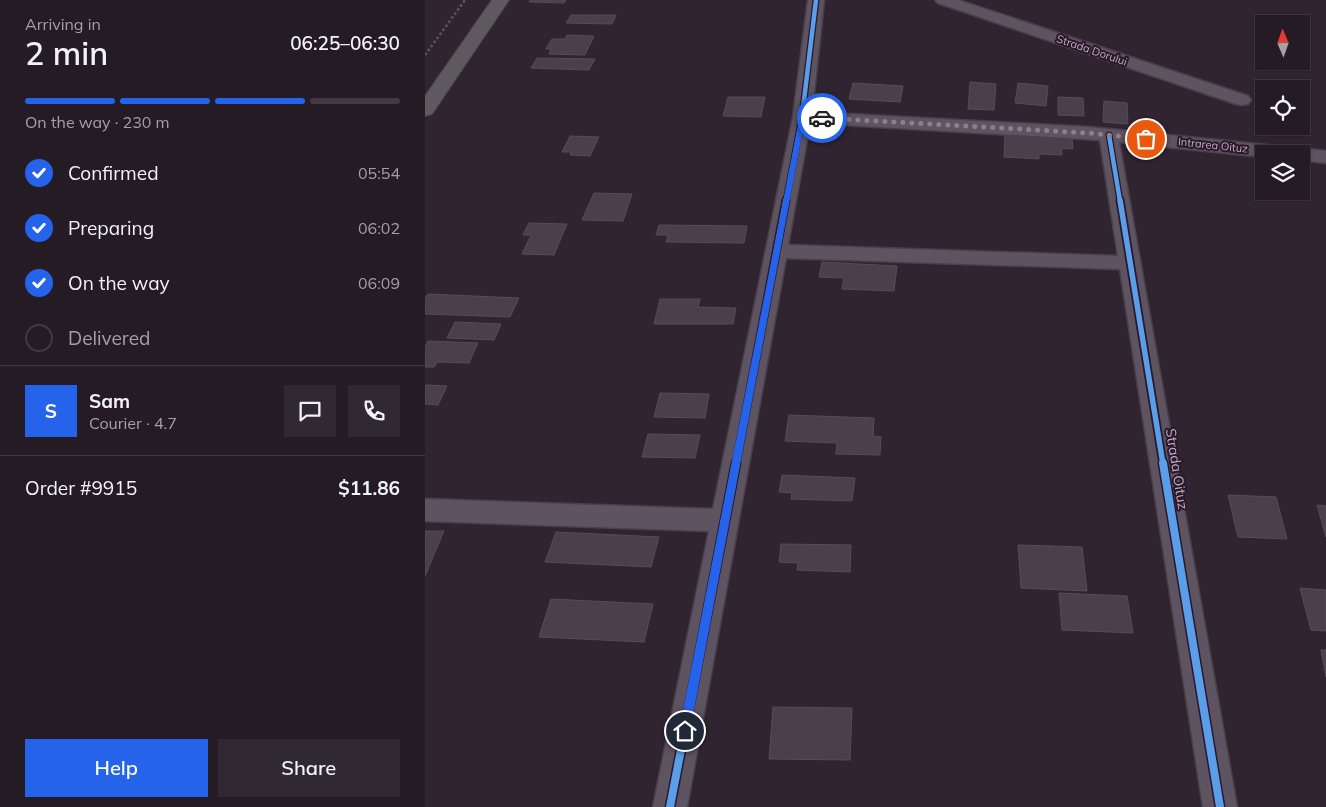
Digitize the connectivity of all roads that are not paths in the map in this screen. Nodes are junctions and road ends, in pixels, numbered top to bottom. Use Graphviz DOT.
graph roads {
  1 [pos="486,0"];
  2 [pos="501,0"];
  3 [pos="816,0"];
  4 [pos="943,0"];
  5 [pos="425,87"];
  6 [pos="1242,100"];
  7 [pos="425,110"];
  8 [pos="802,117"];
  9 [pos="1109,135"];
  10 [pos="1255,150"];
  11 [pos="1310,155"];
  12 [pos="1326,157"];
  13 [pos="778,251"];
  14 [pos="1130,263"];
  15 [pos="425,510"];
  16 [pos="725,520"];
  17 [pos="670,807"];
  18 [pos="1220,807"];
  1 -- 5 [label="highway"];
  2 -- 7 [label="highway"];
  3 -- 8 [label="street"];
  4 -- 6 [label="street, Strada Dorului"];
  8 -- 9 [label="street, Intrarea Oituz"];
  8 -- 13 [label="street"];
  9 -- 10 [label="street, Intrarea Oituz"];
  9 -- 14 [label="street, Strada Oituz"];
  11 -- 12 [label="street"];
  13 -- 14 [label="street"];
  13 -- 16 [label="street"];
  14 -- 18 [label="street, Strada Oituz"];
  15 -- 16 [label="street"];
  16 -- 17 [label="street"];
}
